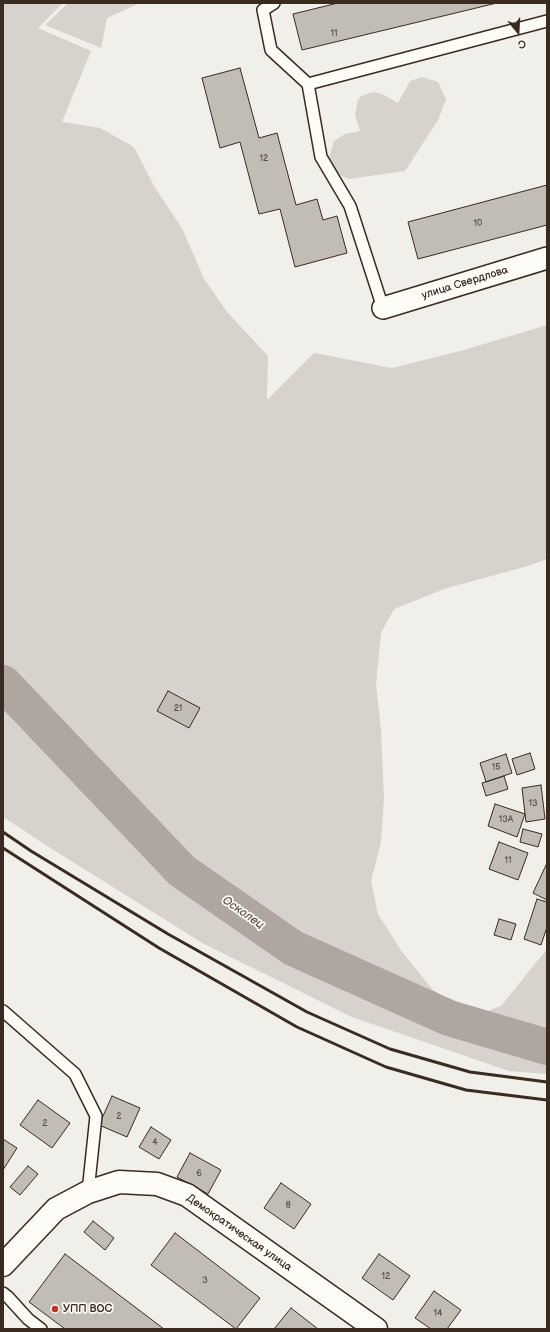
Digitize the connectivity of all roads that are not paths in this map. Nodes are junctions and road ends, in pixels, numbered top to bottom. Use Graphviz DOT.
graph roads {
  1 [pos="274,3"];
  2 [pos="547,21"];
  3 [pos="308,84"];
  4 [pos="547,258"];
  5 [pos="383,308"];
  6 [pos="3,1011"];
  7 [pos="88,1192"];
  8 [pos="3,1265"];
  9 [pos="3,1293"];
  10 [pos="41,1329"];
  11 [pos="376,1329"];
  1 -- 3 [label="lane"];
  2 -- 3 [label="lane"];
  3 -- 5 [label="lane"];
  4 -- 5 [label="street, улица Свердлова"];
  6 -- 7 [label="lane"];
  7 -- 8 [label="street, Демократическая улица"];
  7 -- 11 [label="street, Демократическая улица"];
  9 -- 10 [label="lane"];
}
